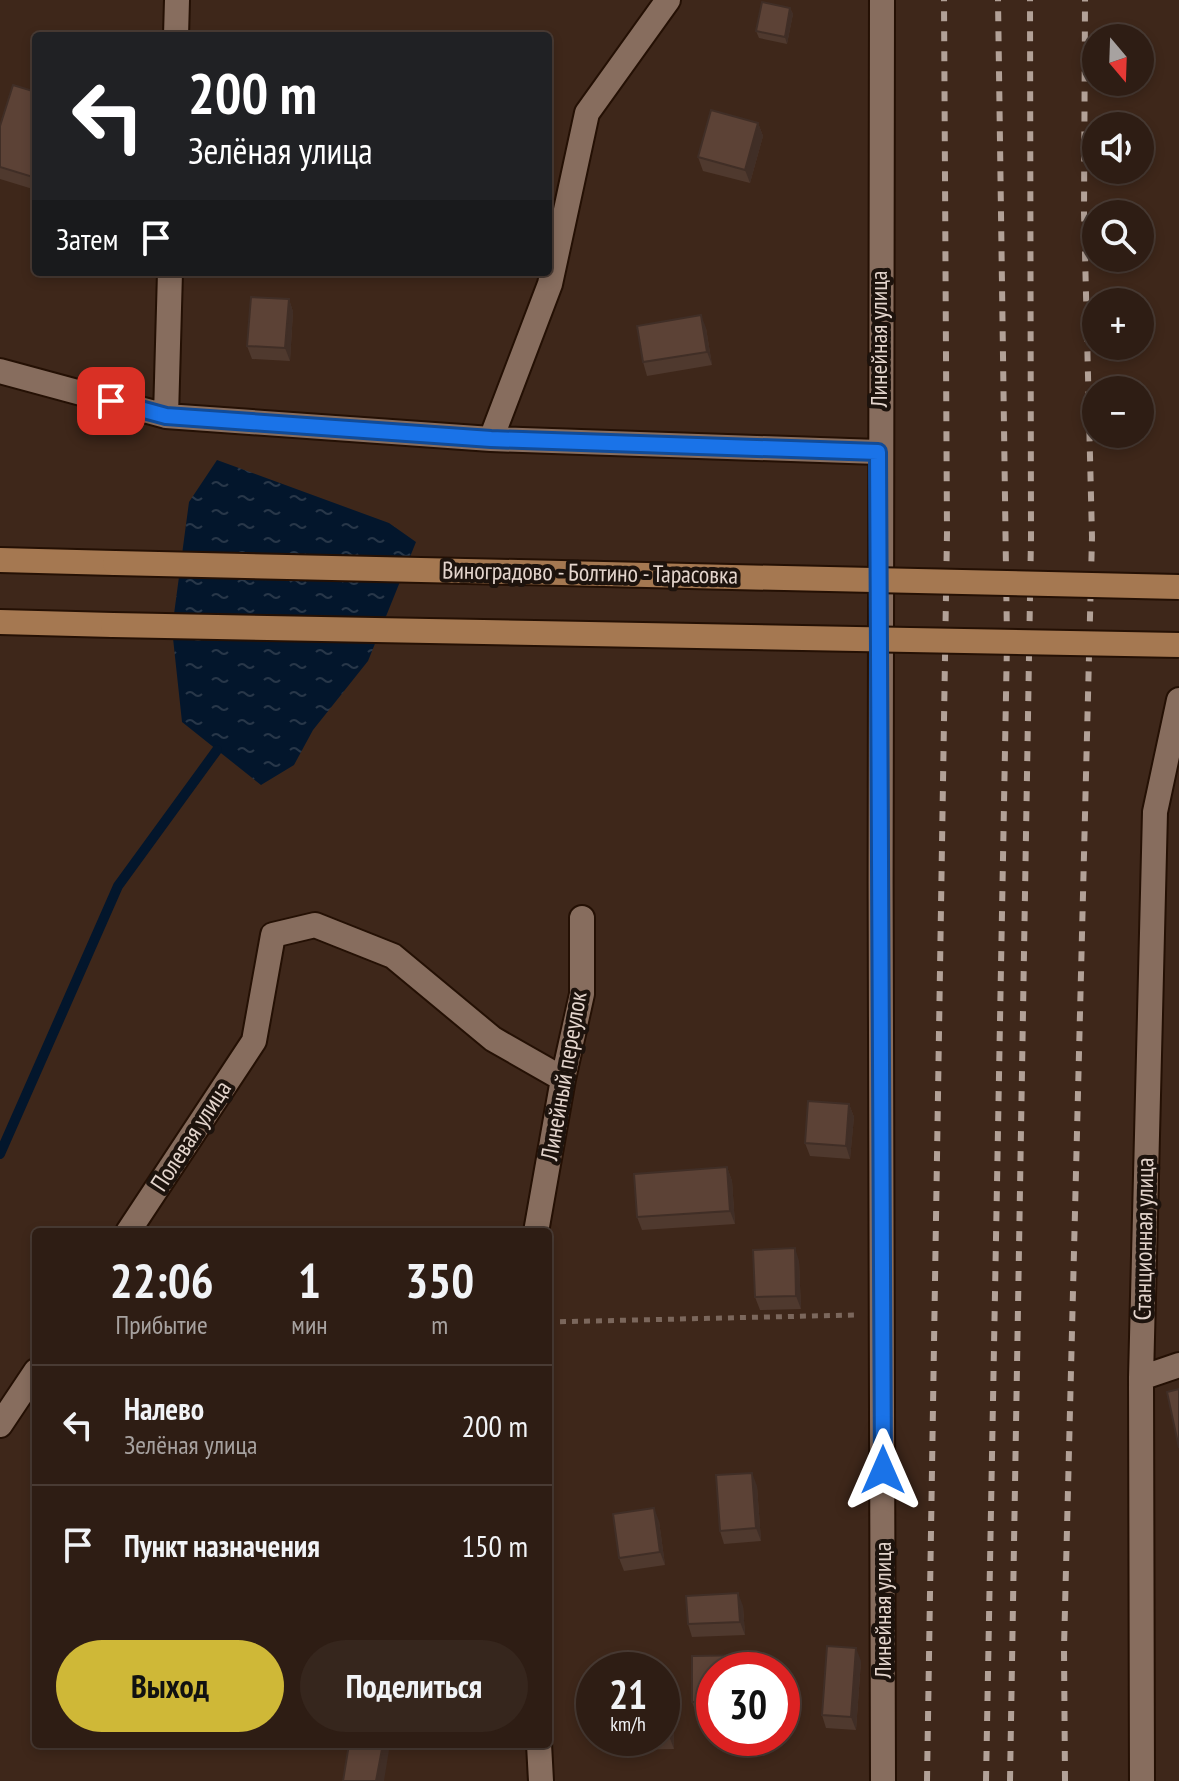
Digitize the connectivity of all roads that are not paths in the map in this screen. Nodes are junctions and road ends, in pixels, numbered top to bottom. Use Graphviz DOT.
graph roads {
  1 [pos="177,0"];
  2 [pos="668,0"];
  3 [pos="882,0"];
  4 [pos="176,32"];
  5 [pos="552,275"];
  6 [pos="170,276"];
  7 [pos="552,276"];
  8 [pos="0,371"];
  9 [pos="166,416"];
  10 [pos="491,439"];
  11 [pos="878,452"];
  12 [pos="0,560"];
  13 [pos="1179,587"];
  14 [pos="0,622"];
  15 [pos="1179,645"];
  16 [pos="1179,700"];
  17 [pos="582,918"];
  18 [pos="563,1079"];
  19 [pos="131,1228"];
  20 [pos="537,1228"];
  21 [pos="1179,1365"];
  22 [pos="32,1377"];
  23 [pos="1141,1378"];
  24 [pos="0,1425"];
  25 [pos="539,1748"];
  26 [pos="541,1781"];
  27 [pos="883,1781"];
  28 [pos="1142,1781"];
  1 -- 4 [label="street"];
  2 -- 5 [label="street"];
  3 -- 11 [label="street, Линейная улица"];
  6 -- 9 [label="street"];
  7 -- 10 [label="street"];
  8 -- 9 [label="street"];
  9 -- 10 [label="street"];
  10 -- 11 [label="street"];
  11 -- 27 [label="street, Линейная улица"];
  12 -- 13 [label="main road, Виноградово - Болтино - Тарасовка, bridge"];
  14 -- 15 [label="main road, bridge"];
  16 -- 23 [label="street, Станционная улица"];
  17 -- 18 [label="street, Линейный переулок"];
  18 -- 19 [label="street, Полевая улица"];
  18 -- 20 [label="street, Линейный переулок"];
  21 -- 23 [label="street"];
  22 -- 24 [label="street"];
  23 -- 28 [label="street, Станционная улица"];
  25 -- 26 [label="street"];
}
